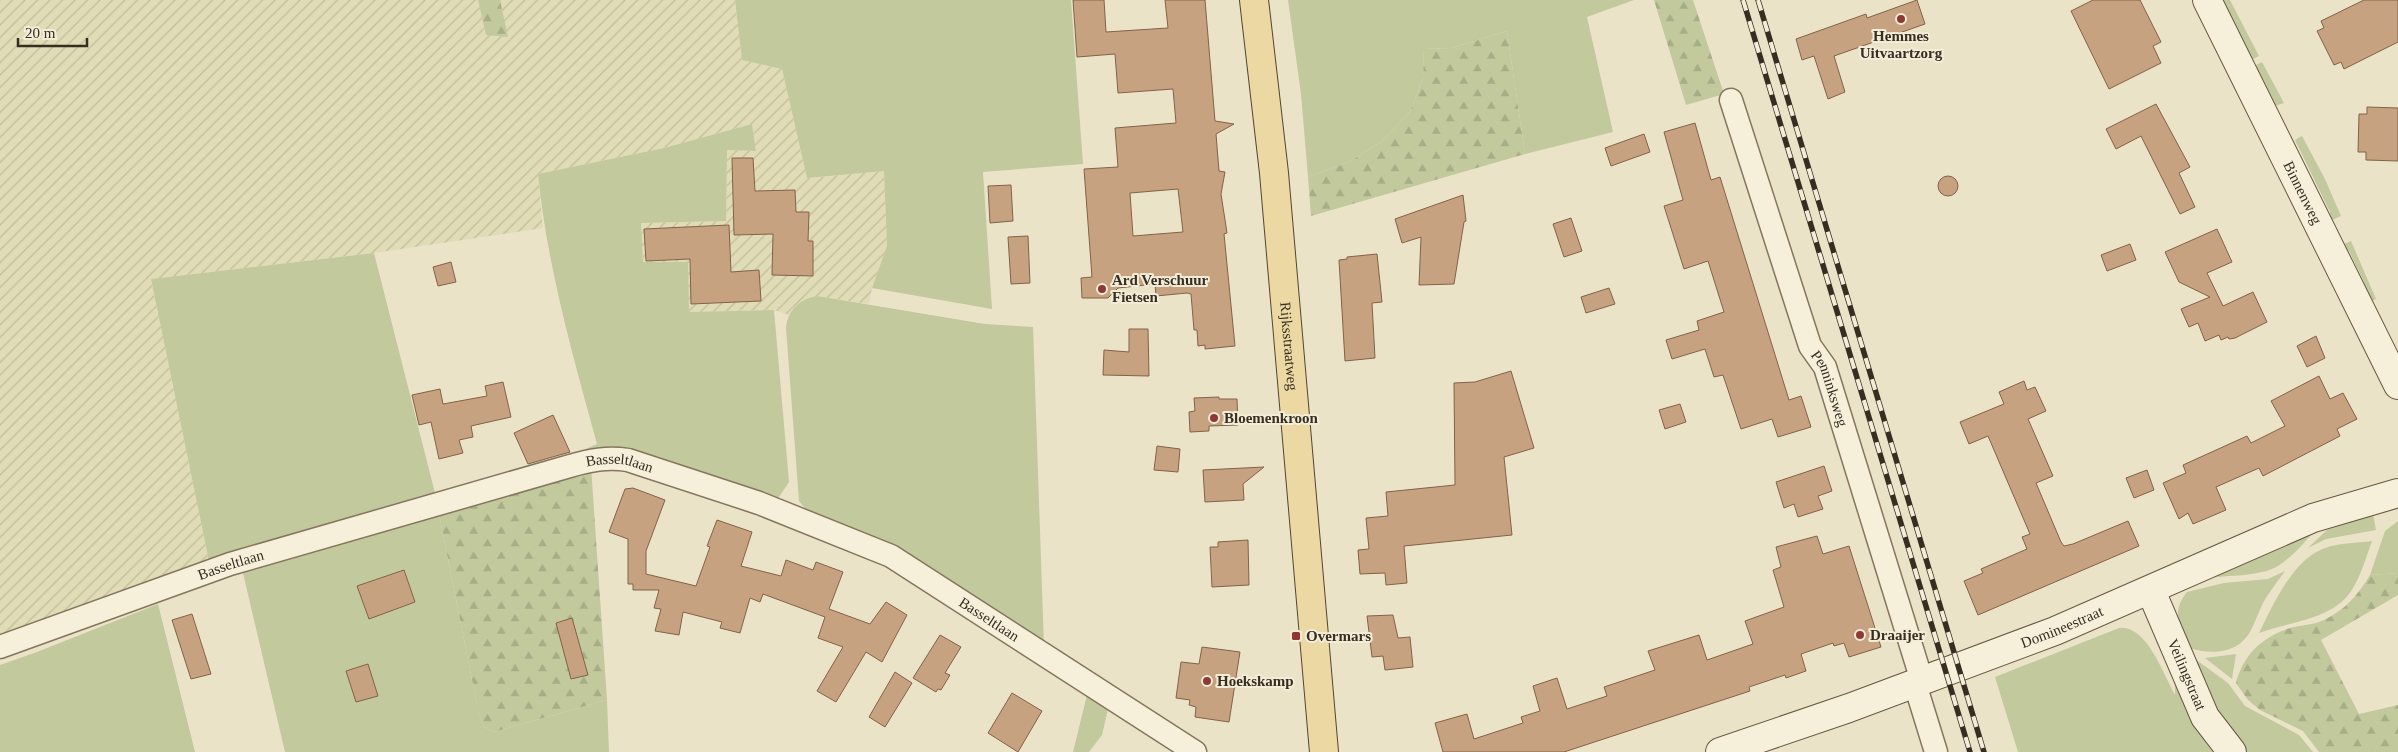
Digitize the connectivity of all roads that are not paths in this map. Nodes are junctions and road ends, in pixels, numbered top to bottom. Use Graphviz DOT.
graph roads {
  1 [pos="1254,0"];
  2 [pos="2207,0"];
  3 [pos="1731,100"];
  4 [pos="2398,384"];
  5 [pos="2398,492"];
  6 [pos="2151,591"];
  7 [pos="0,647"];
  8 [pos="1919,682"];
  9 [pos="1195,752"];
  10 [pos="1324,752"];
  11 [pos="1720,752"];
  12 [pos="1936,752"];
  13 [pos="2232,752"];
  1 -- 10 [label="main road, Rijksstraatweg"];
  2 -- 4 [label="main road, Binnenweg"];
  3 -- 8 [label="street, Penninksweg"];
  5 -- 6 [label="main road, Domineestraat"];
  6 -- 8 [label="main road, Domineestraat"];
  6 -- 13 [label="main road, Veilingstraat"];
  7 -- 9 [label="street, Basseltlaan"];
  8 -- 11 [label="main road, Domineestraat"];
  8 -- 12 [label="street, Penninksweg"];
}
